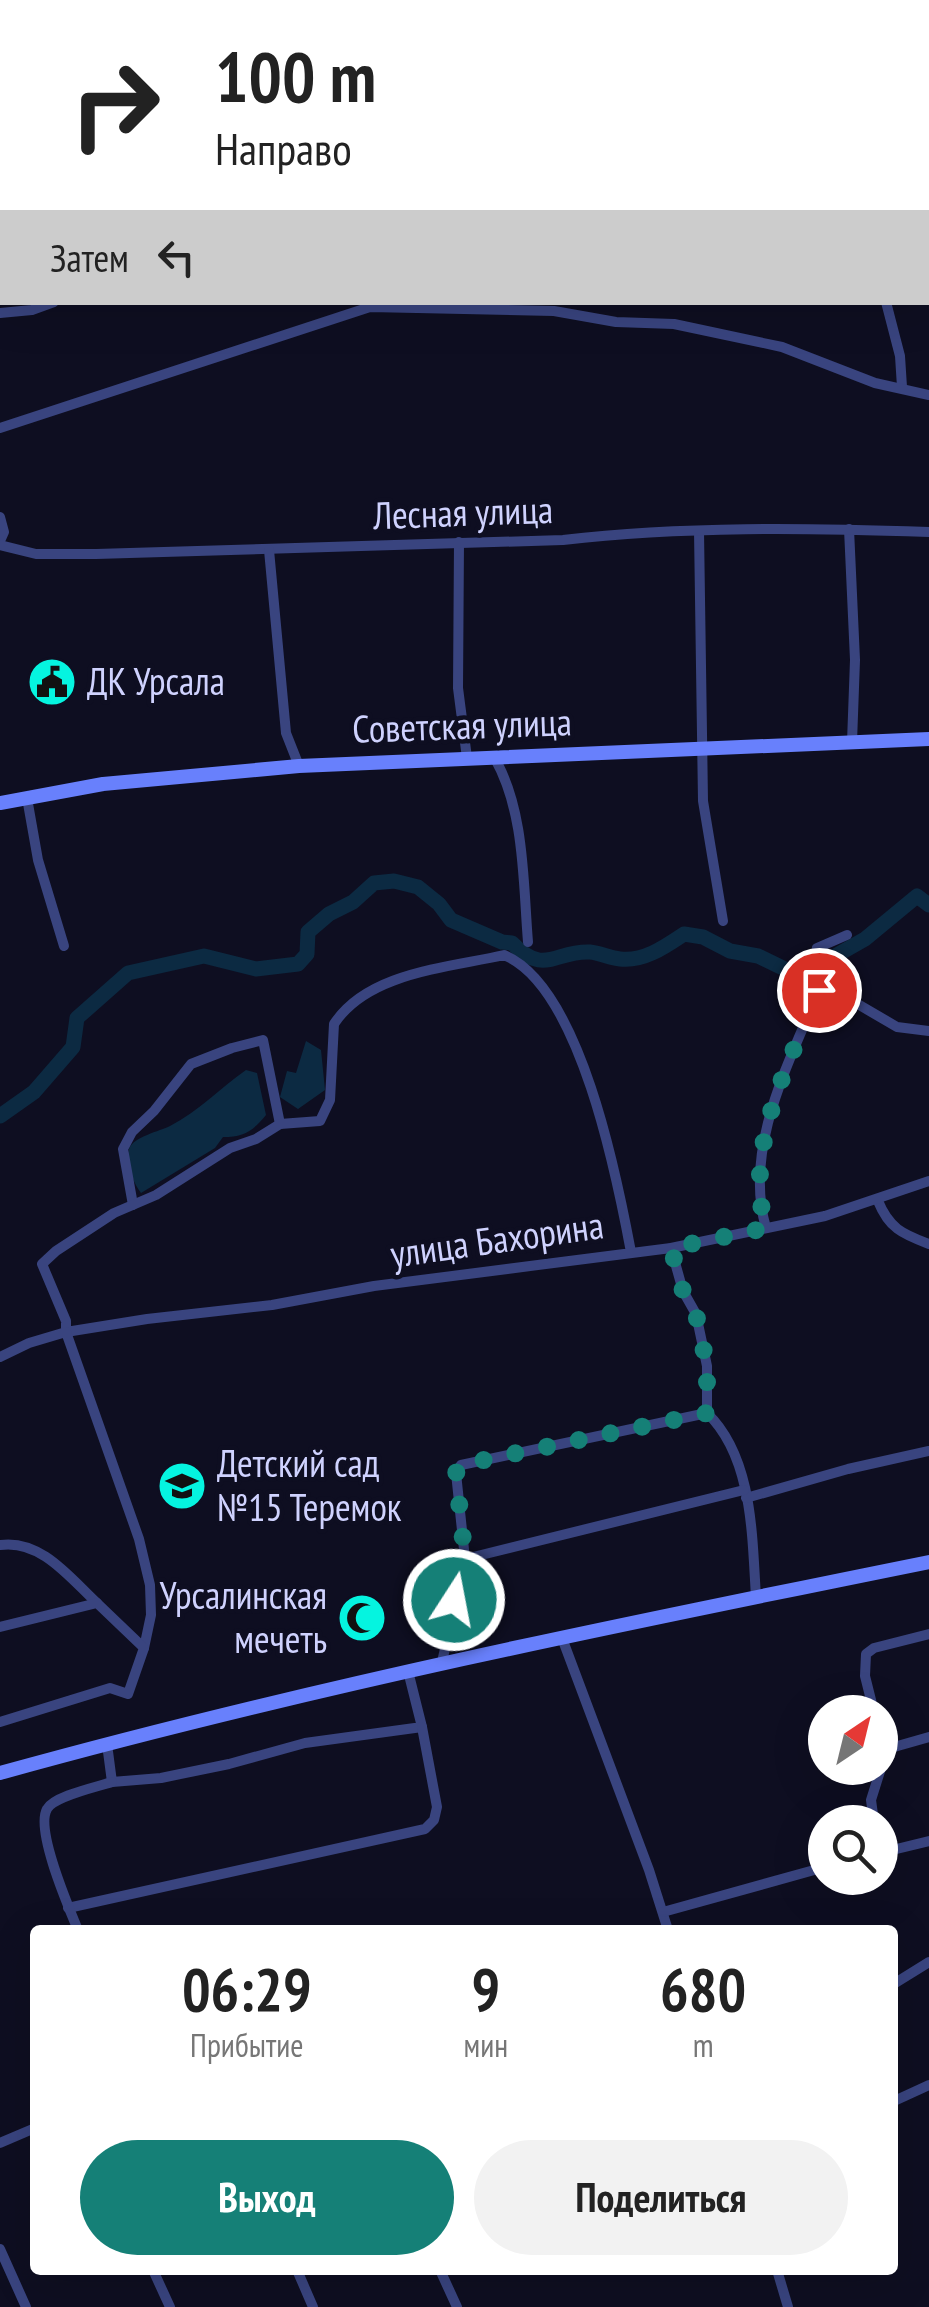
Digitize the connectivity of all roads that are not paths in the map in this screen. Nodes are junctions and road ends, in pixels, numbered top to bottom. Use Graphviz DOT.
graph roads {
  1 [pos="46,305"];
  2 [pos="369,305"];
  3 [pos="887,305"];
  4 [pos="491,307"];
  5 [pos="0,313"];
  6 [pos="902,388"];
  7 [pos="929,395"];
  8 [pos="0,428"];
  9 [pos="0,516"];
  10 [pos="849,530"];
  11 [pos="699,531"];
  12 [pos="929,532"];
  13 [pos="459,542"];
  14 [pos="0,543"];
  15 [pos="270,550"];
  16 [pos="929,740"];
  17 [pos="852,742"];
  18 [pos="702,748"];
  19 [pos="494,757"];
  20 [pos="467,758"];
  21 [pos="299,766"];
  22 [pos="28,798"];
  23 [pos="0,803"];
  24 [pos="723,921"];
  25 [pos="847,934"];
  26 [pos="528,942"];
  27 [pos="64,946"];
  28 [pos="826,980"];
  29 [pos="929,1031"];
  30 [pos="280,1124"];
  31 [pos="929,1180"];
  32 [pos="878,1201"];
  33 [pos="132,1205"];
  34 [pos="766,1228"];
  35 [pos="929,1244"];
  36 [pos="671,1248"];
  37 [pos="631,1252"];
  38 [pos="66,1332"];
  39 [pos="0,1358"];
  40 [pos="707,1413"];
  41 [pos="929,1451"];
  42 [pos="745,1494"];
  43 [pos="0,1545"];
  44 [pos="465,1559"];
  45 [pos="929,1562"];
  46 [pos="756,1597"];
  47 [pos="97,1604"];
  48 [pos="0,1627"];
  49 [pos="929,1634"];
  50 [pos="562,1638"];
  51 [pos="144,1648"];
  52 [pos="442,1662"];
  53 [pos="408,1670"];
  54 [pos="870,1695"];
  55 [pos="0,1722"];
  56 [pos="422,1726"];
  57 [pos="929,1737"];
  58 [pos="107,1744"];
  59 [pos="898,1746"];
  60 [pos="0,1773"];
  61 [pos="112,1782"];
  62 [pos="929,1840"];
  63 [pos="898,1848"];
  64 [pos="808,1872"];
  65 [pos="68,1908"];
  66 [pos="663,1912"];
  67 [pos="76,1925"];
  68 [pos="667,1925"];
  69 [pos="929,1962"];
  70 [pos="898,1981"];
  71 [pos="929,2085"];
  72 [pos="898,2099"];
  73 [pos="30,2130"];
  74 [pos="0,2143"];
  75 [pos="0,2249"];
  76 [pos="155,2275"];
  77 [pos="298,2275"];
  78 [pos="442,2275"];
  79 [pos="778,2275"];
  80 [pos="26,2307"];
  81 [pos="170,2307"];
  82 [pos="313,2307"];
  83 [pos="457,2307"];
  84 [pos="788,2307"];
  1 -- 5 [label="street"];
  2 -- 4 [label="street"];
  2 -- 8 [label="street"];
  3 -- 6 [label="street"];
  4 -- 6 [label="street"];
  6 -- 7 [label="street"];
  9 -- 14 [label="street"];
  10 -- 11 [label="street, Лесная улица"];
  10 -- 12 [label="street, Лесная улица"];
  10 -- 17 [label="street"];
  11 -- 13 [label="street, Лесная улица"];
  11 -- 18 [label="street"];
  13 -- 15 [label="street, Лесная улица"];
  13 -- 20 [label="street"];
  14 -- 15 [label="street, Лесная улица"];
  15 -- 21 [label="street"];
  16 -- 17 [label="main road, Советская улица"];
  17 -- 18 [label="main road, Советская улица"];
  18 -- 19 [label="main road, Советская улица"];
  18 -- 24 [label="street"];
  19 -- 20 [label="main road, Советская улица"];
  19 -- 26 [label="street"];
  20 -- 21 [label="main road, Советская улица"];
  21 -- 22 [label="main road, Советская улица"];
  22 -- 23 [label="main road, Советская улица"];
  22 -- 27 [label="street"];
  25 -- 28 [label="street"];
  28 -- 29 [label="street"];
  28 -- 34 [label="street"];
  30 -- 33 [label="street"];
  30 -- 33 [label="street"];
  30 -- 37 [label="street"];
  31 -- 32 [label="street, улица Бахорина"];
  32 -- 34 [label="street, улица Бахорина"];
  32 -- 35 [label="street"];
  33 -- 38 [label="street"];
  34 -- 36 [label="street, улица Бахорина"];
  36 -- 37 [label="street, улица Бахорина"];
  36 -- 40 [label="street"];
  37 -- 38 [label="street, улица Бахорина"];
  38 -- 39 [label="street, улица Бахорина"];
  38 -- 51 [label="street"];
  40 -- 42 [label="street"];
  40 -- 44 [label="street"];
  41 -- 42 [label="street"];
  42 -- 44 [label="street"];
  42 -- 46 [label="street"];
  43 -- 47 [label="street"];
  44 -- 52 [label="street"];
  45 -- 46 [label="main road"];
  46 -- 50 [label="main road"];
  47 -- 48 [label="street"];
  47 -- 51 [label="street"];
  49 -- 54 [label="street"];
  50 -- 52 [label="main road"];
  50 -- 66 [label="street"];
  51 -- 55 [label="street"];
  52 -- 53 [label="main road"];
  53 -- 56 [label="street"];
  53 -- 58 [label="main road"];
  56 -- 61 [label="street"];
  56 -- 65 [label="street"];
  57 -- 59 [label="street"];
  58 -- 60 [label="main road"];
  58 -- 61 [label="street"];
  61 -- 65 [label="street"];
  62 -- 63 [label="street"];
  64 -- 66 [label="street"];
  65 -- 67 [label="street"];
  66 -- 68 [label="street"];
  69 -- 70 [label="street"];
  71 -- 72 [label="street"];
  73 -- 74 [label="street"];
  75 -- 80 [label="street"];
  76 -- 81 [label="street"];
  77 -- 82 [label="street"];
  78 -- 83 [label="street"];
  79 -- 84 [label="street"];
}
